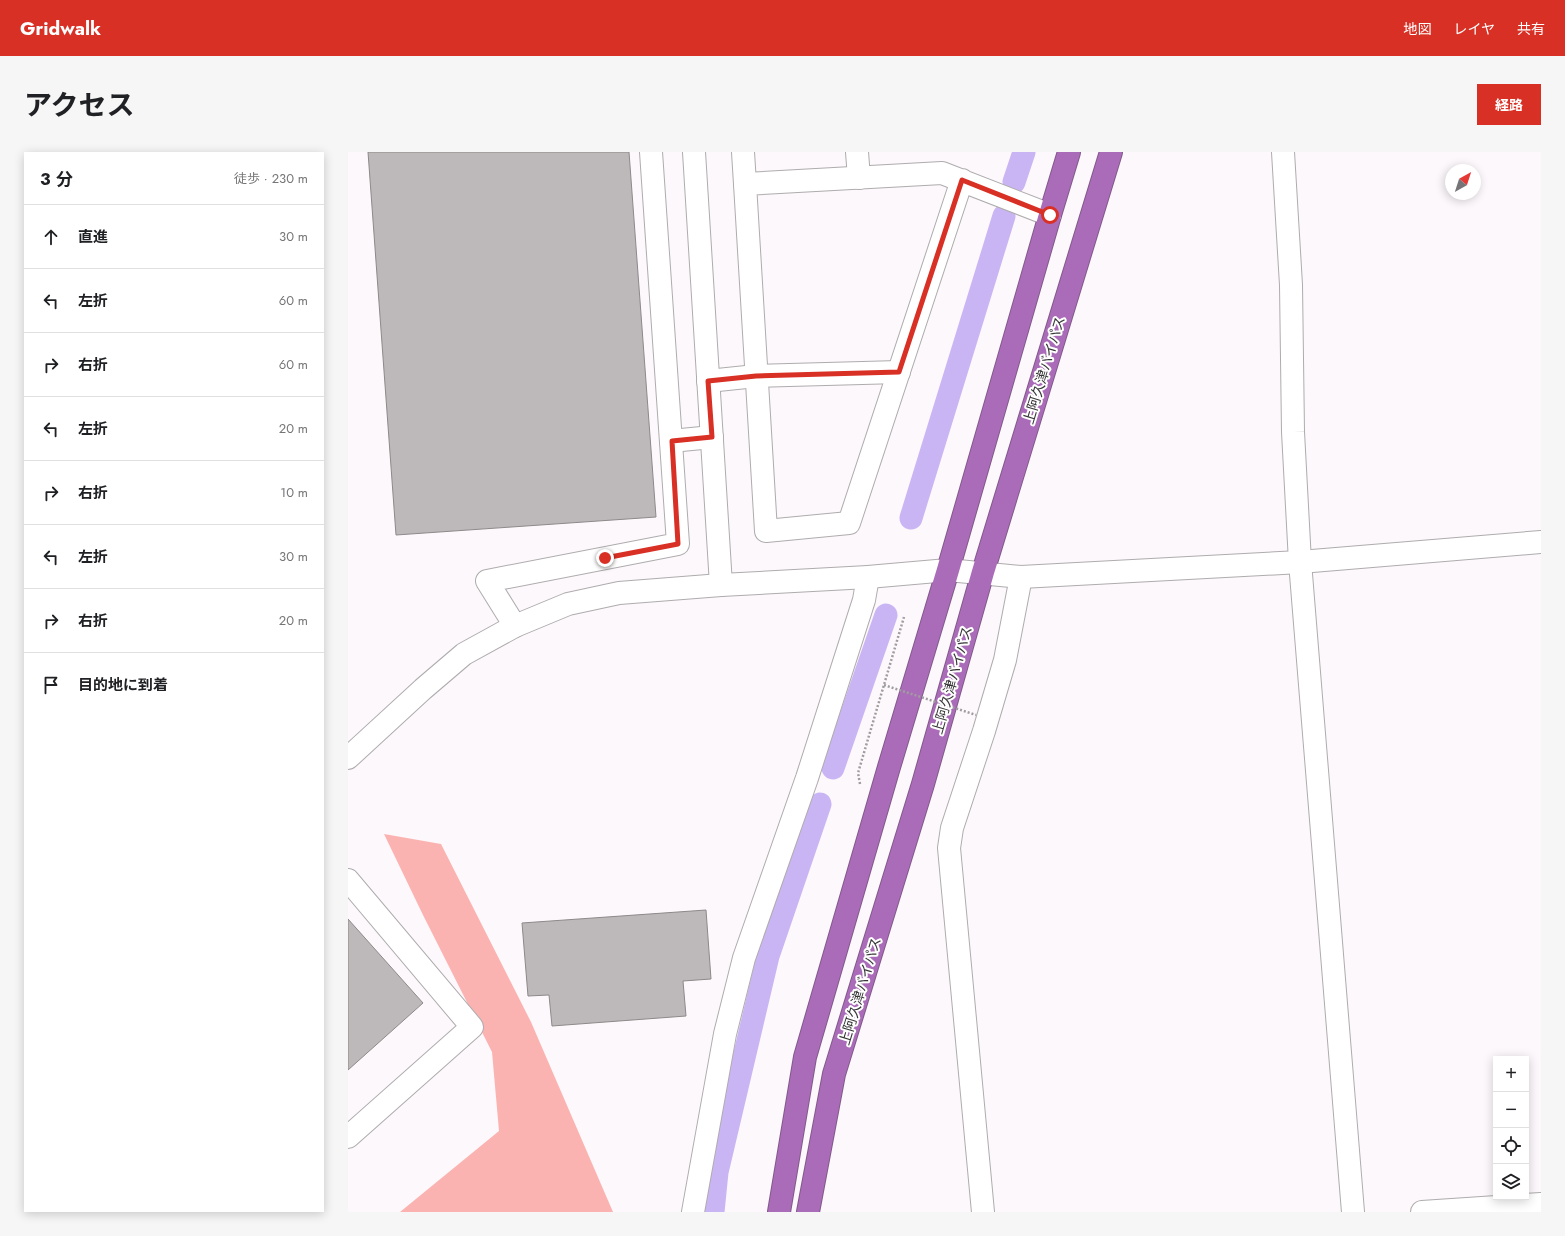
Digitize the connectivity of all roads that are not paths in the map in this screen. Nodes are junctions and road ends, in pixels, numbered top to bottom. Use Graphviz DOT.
graph roads {
  1 [pos="651,152"];
  2 [pos="694,152"];
  3 [pos="743,152"];
  4 [pos="857,152"];
  5 [pos="1069,152"];
  6 [pos="1111,152"];
  7 [pos="1282,152"];
  8 [pos="859,178"];
  9 [pos="962,180"];
  10 [pos="745,184"];
  11 [pos="1050,215"];
  12 [pos="899,372"];
  13 [pos="756,376"];
  14 [pos="708,381"];
  15 [pos="712,437"];
  16 [pos="672,441"];
  17 [pos="1541,542"];
  18 [pos="1300,562"];
  19 [pos="948,570"];
  20 [pos="983,572"];
  21 [pos="1021,576"];
  22 [pos="868,577"];
  23 [pos="721,585"];
  24 [pos="515,626"];
  25 [pos="348,758"];
  26 [pos="348,880"];
  27 [pos="348,1137"];
  28 [pos="1541,1204"];
  29 [pos="693,1212"];
  30 [pos="779,1212"];
  31 [pos="808,1212"];
  32 [pos="983,1212"];
  33 [pos="1353,1212"];
  34 [pos="1422,1212"];
  1 -- 16 [label="street"];
  2 -- 14 [label="street"];
  3 -- 10 [label="street"];
  4 -- 8 [label="street"];
  5 -- 11 [label="highway"];
  6 -- 20 [label="highway, 上阿久津バイパス"];
  7 -- 18 [label="street"];
  8 -- 9 [label="street"];
  8 -- 10 [label="street"];
  9 -- 11 [label="street"];
  9 -- 12 [label="street"];
  10 -- 13 [label="street"];
  11 -- 19 [label="highway"];
  12 -- 13 [label="street"];
  12 -- 13 [label="street"];
  13 -- 14 [label="street"];
  14 -- 15 [label="street"];
  15 -- 16 [label="street"];
  15 -- 23 [label="street"];
  16 -- 24 [label="street"];
  17 -- 18 [label="street"];
  18 -- 21 [label="street"];
  18 -- 33 [label="street"];
  19 -- 20 [label="street"];
  19 -- 22 [label="street"];
  19 -- 30 [label="highway"];
  20 -- 21 [label="street"];
  20 -- 31 [label="highway, 上阿久津バイパス"];
  21 -- 32 [label="street"];
  22 -- 23 [label="street"];
  22 -- 29 [label="street"];
  23 -- 24 [label="street"];
  24 -- 25 [label="street"];
  26 -- 27 [label="street"];
  28 -- 34 [label="street"];
}
